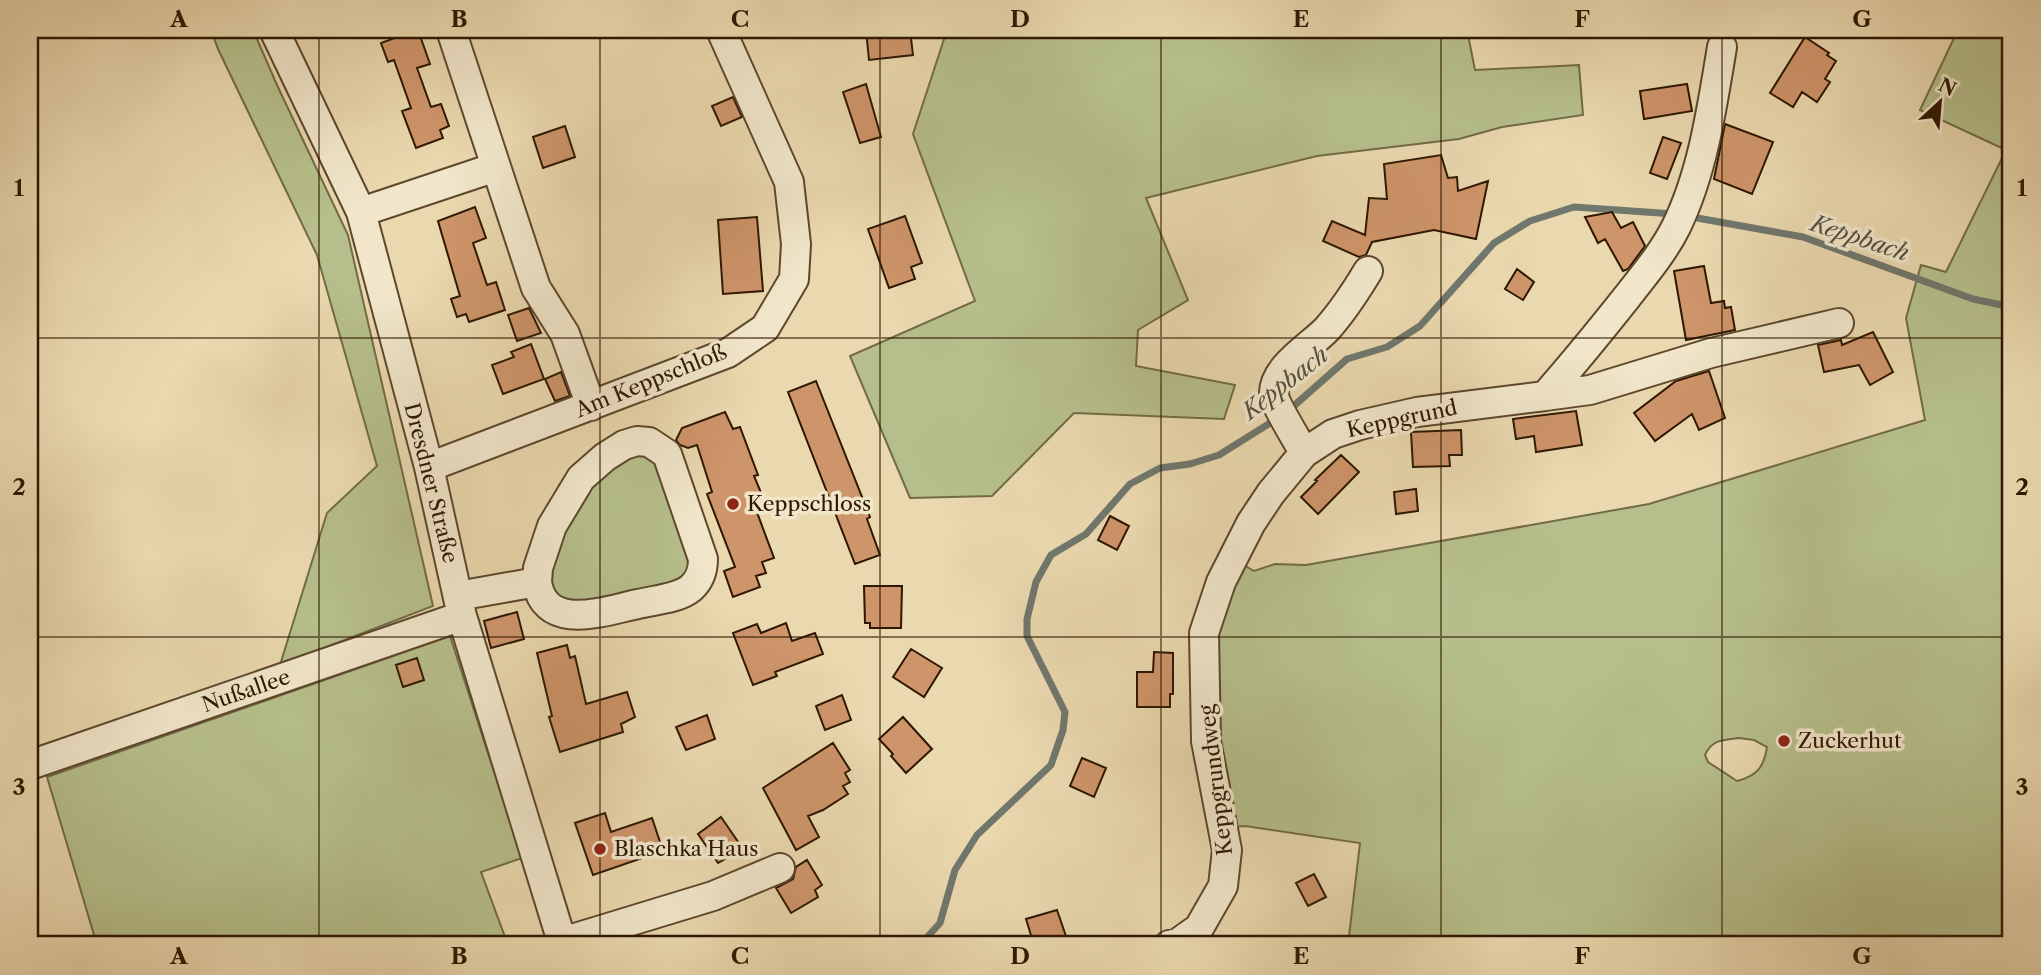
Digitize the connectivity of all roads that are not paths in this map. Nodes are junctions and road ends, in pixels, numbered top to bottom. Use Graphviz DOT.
graph roads {
  1 [pos="274,30"];
  2 [pos="451,30"];
  3 [pos="721,30"];
  4 [pos="1722,47"];
  5 [pos="496,167"];
  6 [pos="360,212"];
  7 [pos="1368,271"];
  8 [pos="1839,323"];
  9 [pos="1545,396"];
  10 [pos="591,406"];
  11 [pos="1300,444"];
  12 [pos="429,467"];
  13 [pos="537,582"];
  14 [pos="460,606"];
  15 [pos="1204,633"];
  16 [pos="30,765"];
  17 [pos="780,868"];
  18 [pos="563,944"];
  19 [pos="1169,945"];
  1 -- 6 [label="street, Dresdner Straße"];
  2 -- 5 [label="street"];
  3 -- 10 [label="street, Am Keppschloß"];
  4 -- 9 [label="street"];
  5 -- 6 [label="street"];
  5 -- 10 [label="street"];
  6 -- 12 [label="street, Dresdner Straße"];
  7 -- 11 [label="street"];
  8 -- 9 [label="street, Keppgrund"];
  9 -- 11 [label="street, Keppgrund"];
  10 -- 12 [label="street, Am Keppschloß"];
  11 -- 15 [label="street, Keppgrund"];
  12 -- 14 [label="street, Dresdner Straße"];
  13 -- 13 [label="street"];
  13 -- 14 [label="street, Nußallee"];
  14 -- 16 [label="street, Nußallee"];
  14 -- 18 [label="street, Dresdner Straße"];
  15 -- 19 [label="street, Keppgrundweg"];
  17 -- 18 [label="street"];
}
